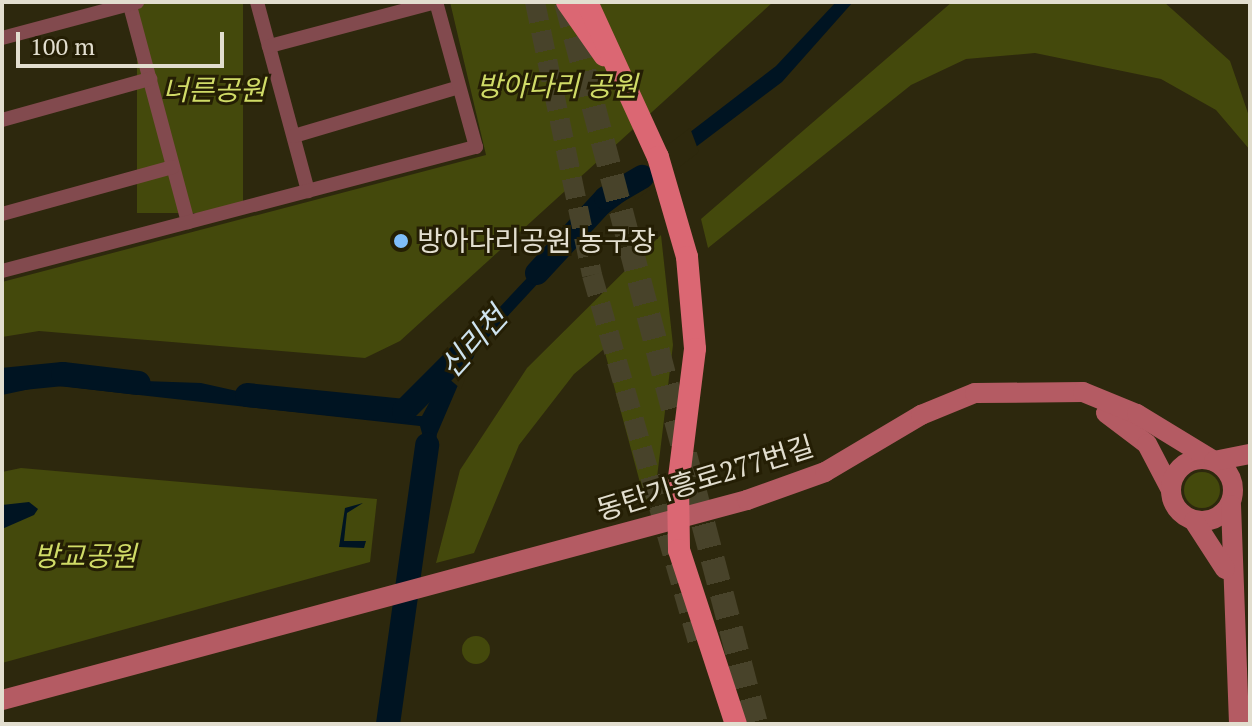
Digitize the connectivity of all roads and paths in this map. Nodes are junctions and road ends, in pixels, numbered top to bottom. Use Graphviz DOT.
graph roads {
  1 [pos="257,2"];
  2 [pos="436,2"];
  3 [pos="567,2"];
  4 [pos="587,2"];
  5 [pos="132,3"];
  6 [pos="2,38"];
  7 [pos="269,46"];
  8 [pos="617,67"];
  9 [pos="150,79"];
  10 [pos="459,87"];
  11 [pos="2,120"];
  12 [pos="294,136"];
  13 [pos="173,167"];
  14 [pos="308,191"];
  15 [pos="2,214"];
  16 [pos="188,222"];
  17 [pos="2,271"];
  18 [pos="1063,392"];
  19 [pos="1250,454"];
  20 [pos="1214,461"];
  21 [pos="1250,481"];
  22 [pos="1171,490"];
  23 [pos="1232,500"];
  24 [pos="678,519"];
  25 [pos="1194,521"];
  26 [pos="1231,596"];
  27 [pos="2,700"];
  28 [pos="736,724"];
  29 [pos="1239,724"];
  1 -- 7 [label="street"];
  2 -- 7 [label="street"];
  2 -- 10 [label="street"];
  3 -- 8 [label="main road"];
  4 -- 8 [label="main road"];
  5 -- 6 [label="street"];
  5 -- 9 [label="street"];
  7 -- 12 [label="street"];
  8 -- 24 [label="main road"];
  9 -- 11 [label="street"];
  9 -- 13 [label="street"];
  10 -- 12 [label="street"];
  10 -- 14 [label="street"];
  12 -- 14 [label="street"];
  13 -- 15 [label="street"];
  13 -- 16 [label="street"];
  14 -- 16 [label="street"];
  16 -- 17 [label="street"];
  18 -- 20 [label="street, 동탄기흥로277번길"];
  18 -- 22 [label="street, 동탄기흥로277번길"];
  18 -- 24 [label="street, 동탄기흥로277번길"];
  19 -- 20 [label="street"];
  20 -- 22 [label="street"];
  20 -- 23 [label="street, 동탄기흥로277번길"];
  21 -- 23 [label="street"];
  22 -- 25 [label="street, 동탄기흥로277번길"];
  23 -- 25 [label="street"];
  23 -- 26 [label="street, 동탄기흥로277번길"];
  24 -- 27 [label="street, 동탄기흥로277번길"];
  24 -- 28 [label="main road"];
  25 -- 26 [label="street, 동탄기흥로277번길"];
  26 -- 29 [label="street, 동탄기흥로277번길"];
}
